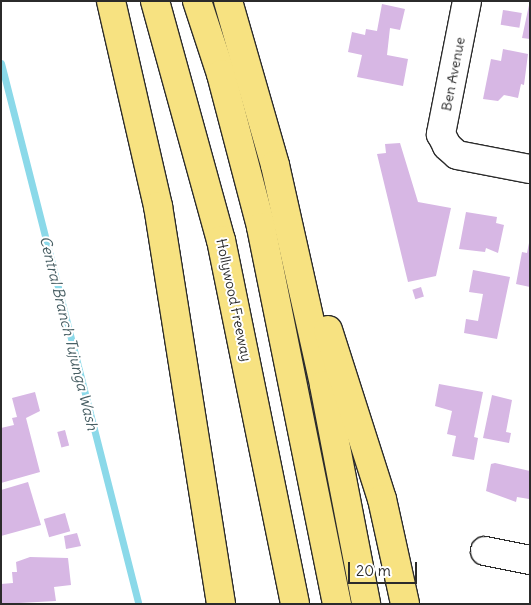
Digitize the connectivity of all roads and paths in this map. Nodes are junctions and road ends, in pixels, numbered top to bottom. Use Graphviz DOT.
graph roads {
  1 [pos="111,1"];
  2 [pos="155,1"];
  3 [pos="180,1"];
  4 [pos="197,1"];
  5 [pos="228,1"];
  6 [pos="467,1"];
  7 [pos="274,164"];
  8 [pos="530,169"];
  9 [pos="485,551"];
  10 [pos="530,560"];
  11 [pos="220,604"];
  12 [pos="295,604"];
  13 [pos="318,604"];
  14 [pos="337,604"];
  15 [pos="366,604"];
  16 [pos="405,604"];
  1 -- 11 [label="highway"];
  2 -- 12 [label="highway, Hollywood Freeway"];
  3 -- 13 [label="highway"];
  4 -- 14 [label="highway"];
  5 -- 7 [label="highway"];
  6 -- 8 [label="street, Ben Avenue"];
  7 -- 15 [label="highway"];
  7 -- 16 [label="highway"];
  9 -- 10 [label="street"];
}
